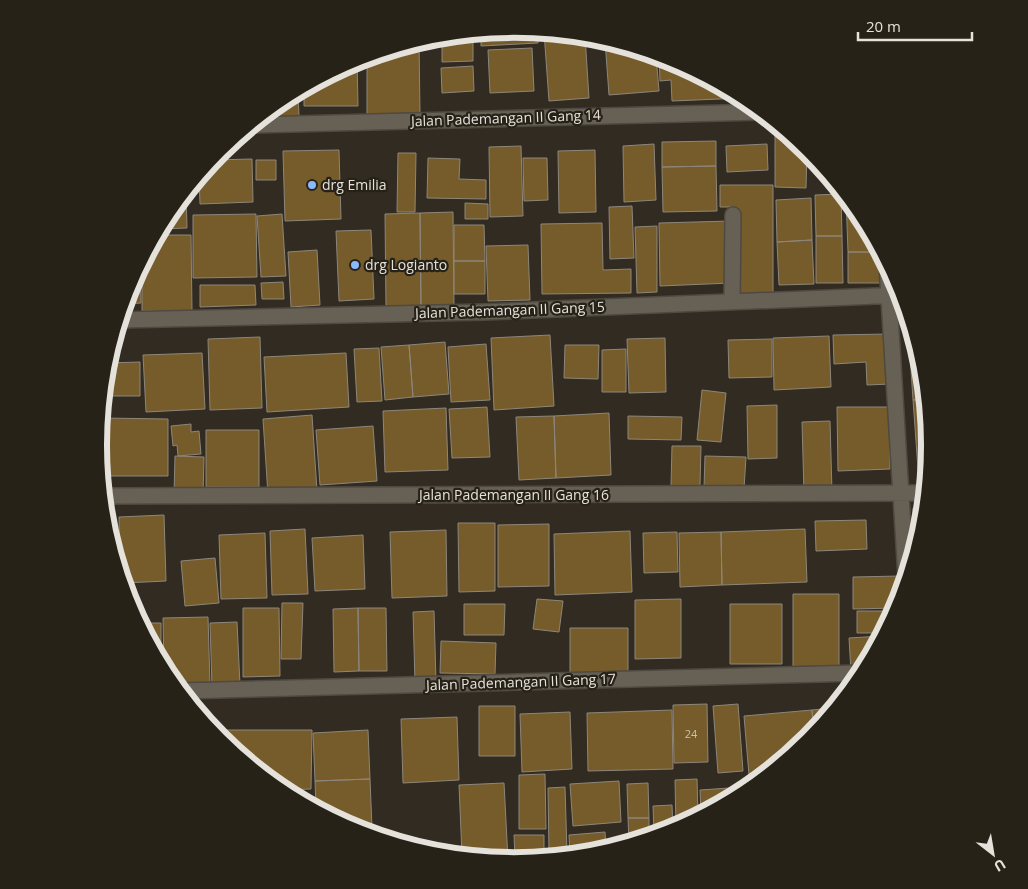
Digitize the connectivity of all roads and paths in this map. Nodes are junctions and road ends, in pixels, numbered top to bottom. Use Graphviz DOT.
graph roads {
  1 [pos="749,112"];
  2 [pos="263,125"];
  3 [pos="733,216"];
  4 [pos="892,295"];
  5 [pos="732,301"];
  6 [pos="895,303"];
  7 [pos="127,320"];
  8 [pos="918,493"];
  9 [pos="900,494"];
  10 [pos="110,496"];
  11 [pos="905,558"];
  12 [pos="850,673"];
  13 [pos="191,692"];
  1 -- 2 [label="street, Jalan Pademangan II Gang 14"];
  3 -- 5 [label="street"];
  4 -- 5 [label="street, Jalan Pademangan II Gang 15"];
  5 -- 7 [label="street, Jalan Pademangan II Gang 15"];
  6 -- 9 [label="street"];
  8 -- 9 [label="street, Jalan Pademangan II Gang 16"];
  9 -- 10 [label="street, Jalan Pademangan II Gang 16"];
  9 -- 11 [label="street"];
  12 -- 13 [label="street, Jalan Pademangan II Gang 17"];
}
